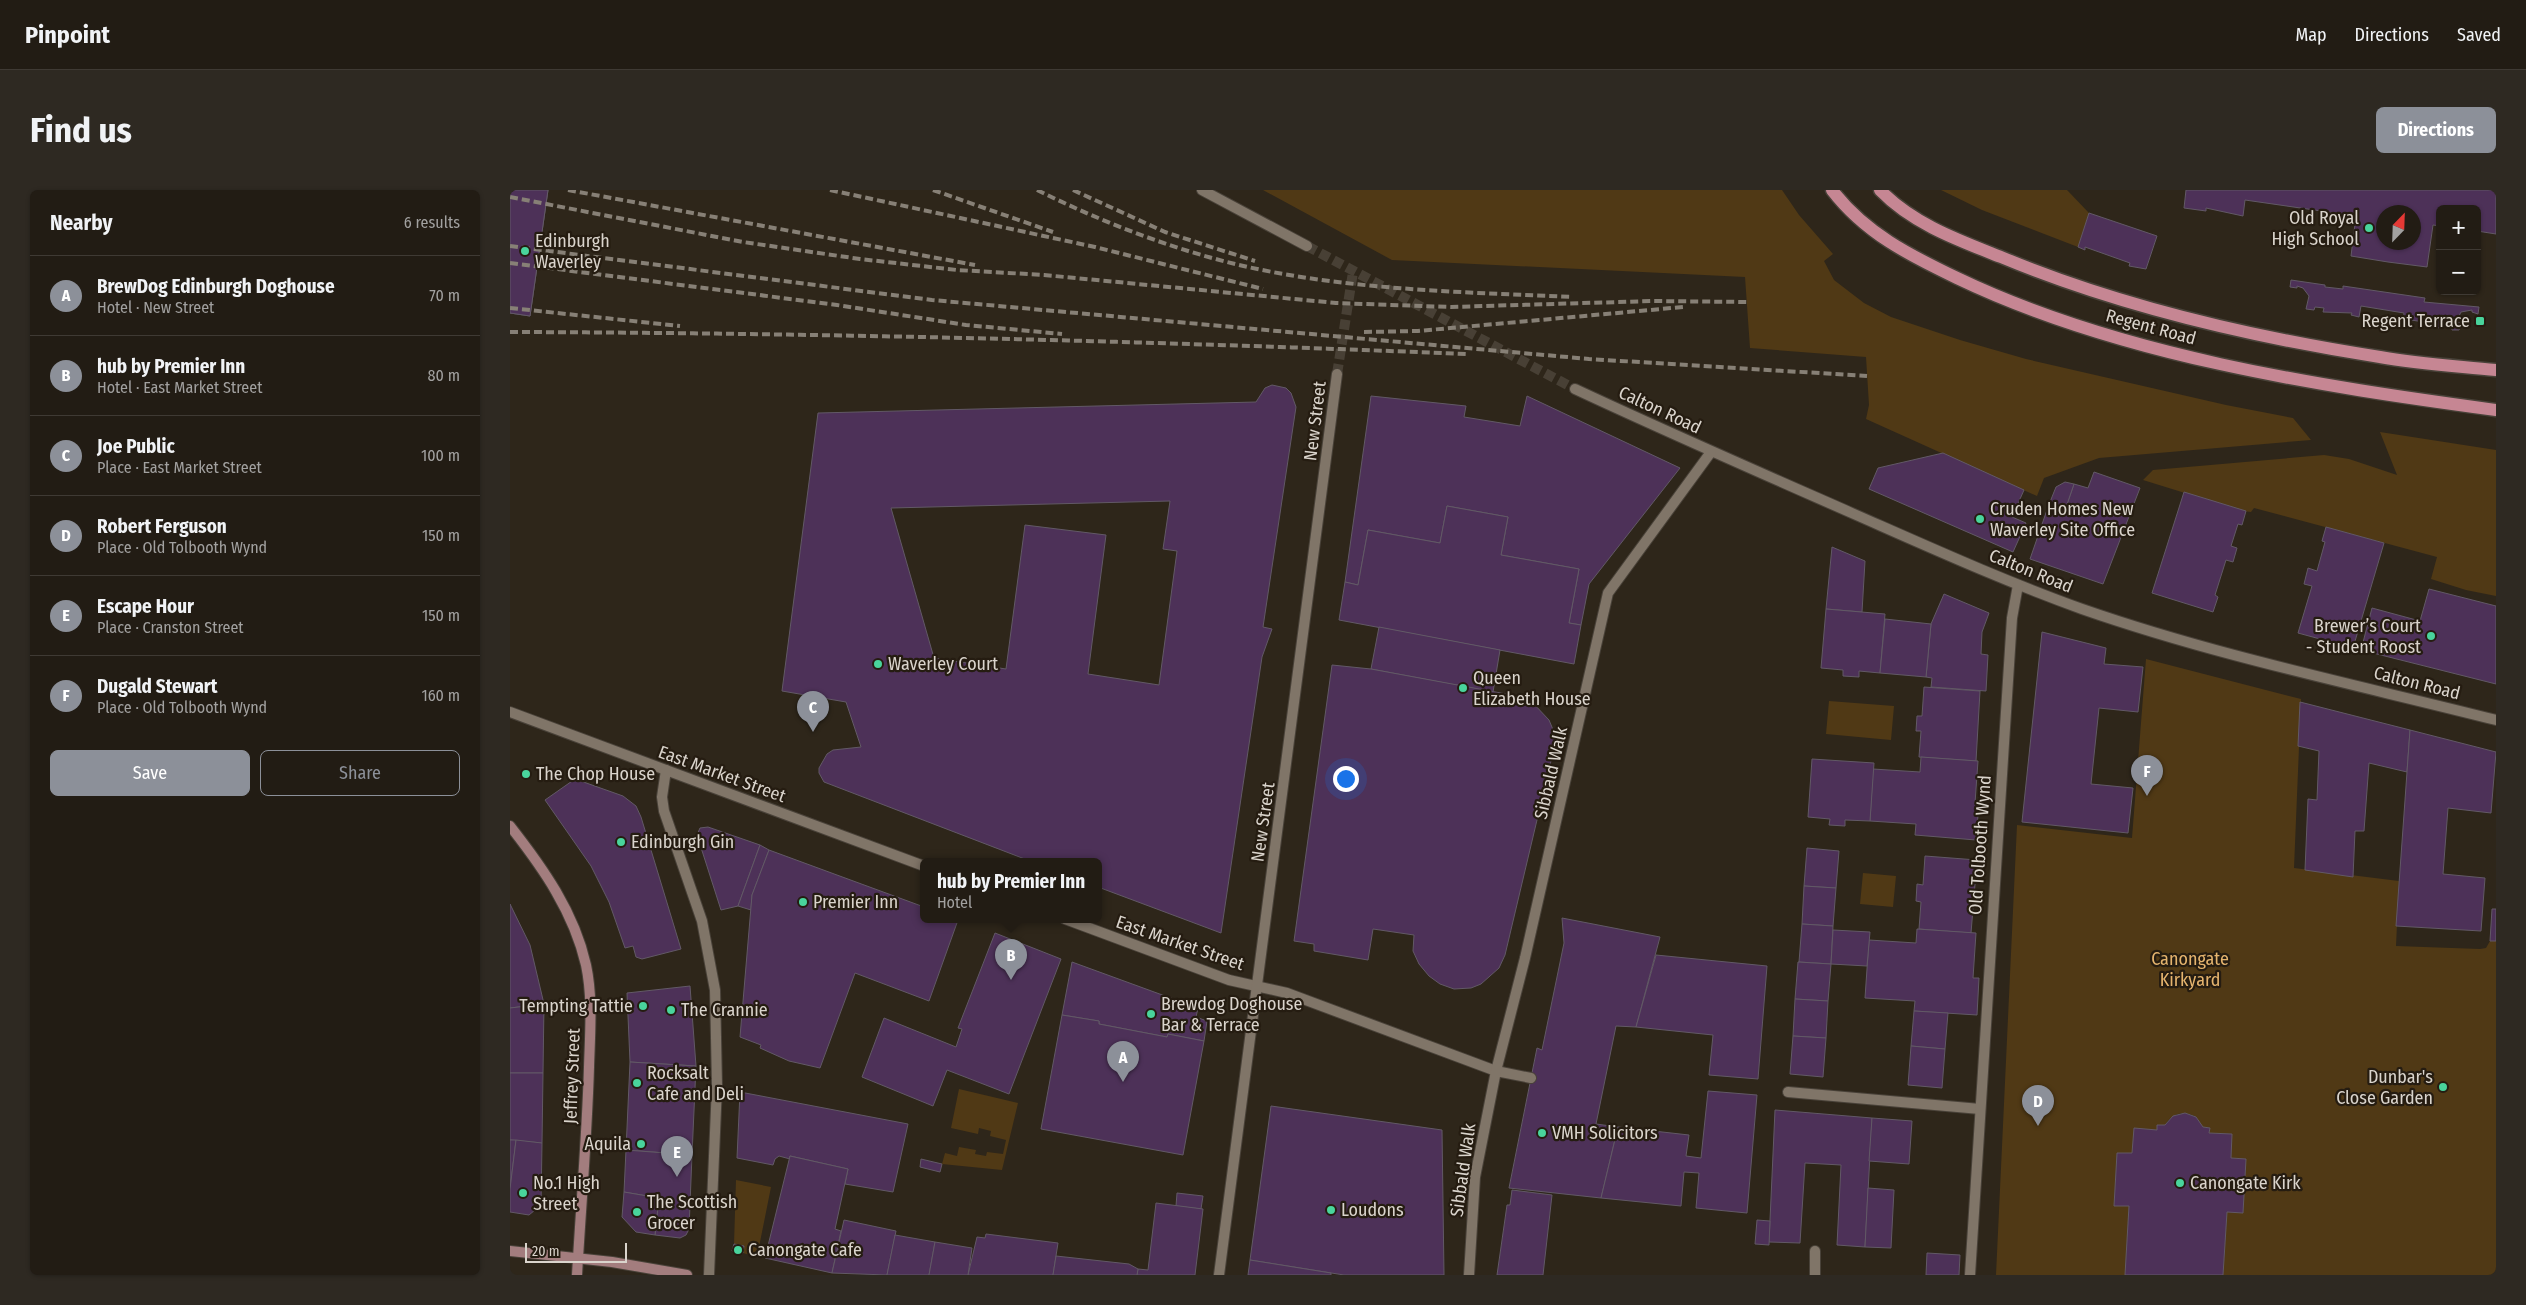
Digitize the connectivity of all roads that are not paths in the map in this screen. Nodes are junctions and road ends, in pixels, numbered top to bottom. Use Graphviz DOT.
graph roads {
  1 [pos="1202,190"];
  2 [pos="1832,190"];
  3 [pos="1880,190"];
  4 [pos="1307,246"];
  5 [pos="2496,370"];
  6 [pos="1337,374"];
  7 [pos="1575,389"];
  8 [pos="2496,410"];
  9 [pos="1711,452"];
  10 [pos="2018,584"];
  11 [pos="510,712"];
  12 [pos="2496,720"];
  13 [pos="666,770"];
  14 [pos="510,826"];
  15 [pos="920,865"];
  16 [pos="1076,923"];
  17 [pos="1257,986"];
  18 [pos="1496,1071"];
  19 [pos="1531,1078"];
  20 [pos="1788,1092"];
  21 [pos="1980,1109"];
  22 [pos="510,1251"];
  23 [pos="1815,1251"];
  24 [pos="578,1258"];
  25 [pos="578,1275"];
  26 [pos="687,1275"];
  27 [pos="709,1275"];
  28 [pos="1219,1275"];
  29 [pos="1469,1275"];
  30 [pos="1815,1275"];
  31 [pos="1970,1275"];
  1 -- 4 [label="street"];
  2 -- 8 [label="main road, Regent Road"];
  3 -- 5 [label="main road, Regent Road"];
  6 -- 17 [label="street, New Street"];
  7 -- 9 [label="street, Calton Road"];
  9 -- 10 [label="street, Calton Road"];
  9 -- 18 [label="street, Sibbald Walk"];
  10 -- 12 [label="street, Calton Road"];
  10 -- 21 [label="street, Old Tolbooth Wynd"];
  11 -- 13 [label="street, East Market Street"];
  13 -- 15 [label="street, East Market Street"];
  13 -- 27 [label="street"];
  14 -- 24 [label="street, Jeffrey Street"];
  16 -- 17 [label="street, East Market Street"];
  17 -- 18 [label="street"];
  17 -- 28 [label="street, New Street"];
  18 -- 19 [label="street"];
  18 -- 29 [label="street, Sibbald Walk"];
  20 -- 21 [label="street"];
  21 -- 31 [label="street, Old Tolbooth Wynd"];
  22 -- 24 [label="street"];
  23 -- 30 [label="street"];
  24 -- 25 [label="street, Jeffrey Street"];
  24 -- 26 [label="street"];
}
